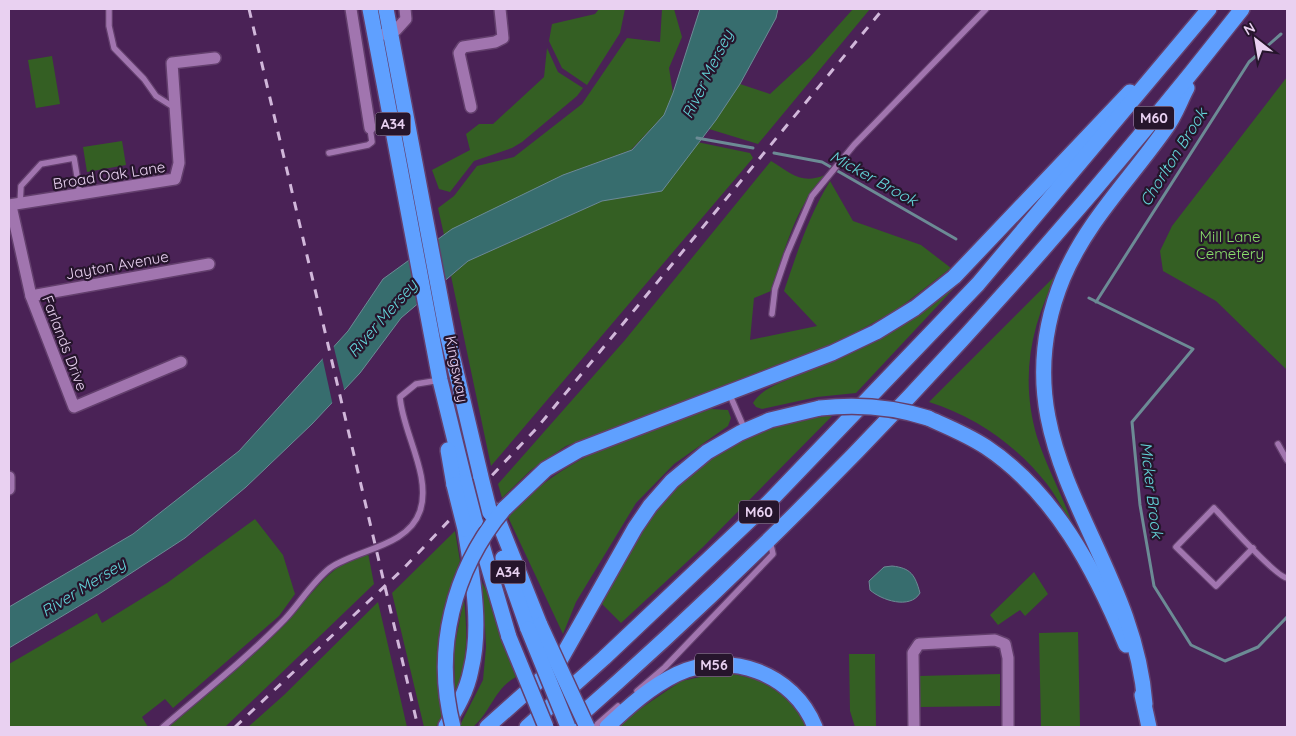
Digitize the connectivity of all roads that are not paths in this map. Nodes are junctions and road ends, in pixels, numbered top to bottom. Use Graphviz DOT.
graph roads {
  1 [pos="109,9"];
  2 [pos="351,9"];
  3 [pos="370,9"];
  4 [pos="386,9"];
  5 [pos="405,9"];
  6 [pos="500,9"];
  7 [pos="986,9"];
  8 [pos="1209,9"];
  9 [pos="1242,9"];
  10 [pos="390,32"];
  11 [pos="375,35"];
  12 [pos="1180,45"];
  13 [pos="215,58"];
  14 [pos="1202,60"];
  15 [pos="471,107"];
  16 [pos="175,108"];
  17 [pos="370,128"];
  18 [pos="329,153"];
  19 [pos="80,195"];
  20 [pos="13,205"];
  21 [pos="416,210"];
  22 [pos="208,264"];
  23 [pos="31,296"];
  24 [pos="772,314"];
  25 [pos="440,335"];
  26 [pos="181,362"];
  27 [pos="441,382"];
  28 [pos="729,393"];
  29 [pos="746,430"];
  30 [pos="1278,444"];
  31 [pos="1287,460"];
  32 [pos="9,477"];
  33 [pos="9,489"];
  34 [pos="470,525"];
  35 [pos="770,539"];
  36 [pos="1253,548"];
  37 [pos="1287,578"];
  38 [pos="534,627"];
  39 [pos="1145,704"];
  40 [pos="163,727"];
  41 [pos="445,727"];
  42 [pos="453,727"];
  43 [pos="488,727"];
  44 [pos="527,727"];
  45 [pos="546,727"];
  46 [pos="567,727"];
  47 [pos="586,727"];
  48 [pos="594,727"];
  49 [pos="607,727"];
  50 [pos="815,727"];
  51 [pos="914,727"];
  52 [pos="1008,727"];
  53 [pos="1149,727"];
  1 -- 16 [label="lane"];
  2 -- 17 [label="street"];
  3 -- 11 [label="highway, Kingsway / A34"];
  4 -- 10 [label="highway, Kingsway / A34"];
  5 -- 10 [label="street"];
  6 -- 15 [label="street"];
  7 -- 24 [label="lane"];
  8 -- 12 [label="highway, M60"];
  9 -- 14 [label="highway, M60"];
  10 -- 11 [label="street"];
  10 -- 21 [label="highway, Kingsway / A34"];
  11 -- 21 [label="highway, Kingsway / A34"];
  12 -- 28 [label="highway, M60"];
  12 -- 44 [label="highway, M60"];
  13 -- 16 [label="street, Broad Oak Lane"];
  14 -- 35 [label="highway, M60"];
  14 -- 39 [label="highway, M60"];
  16 -- 19 [label="street, Broad Oak Lane"];
  17 -- 18 [label="lane"];
  19 -- 20 [label="street, Broad Oak Lane"];
  19 -- 20 [label="lane"];
  20 -- 23 [label="street, Farlands Drive"];
  21 -- 25 [label="highway, Kingsway / A34"];
  22 -- 23 [label="street, Jayton Avenue"];
  23 -- 26 [label="street, Farlands Drive"];
  25 -- 27 [label="highway, Kingsway / A34"];
  25 -- 38 [label="highway, Kingsway / A34, bridge"];
  27 -- 34 [label="highway, Kingsway / A34, bridge"];
  27 -- 40 [label="lane"];
  28 -- 29 [label="lane"];
  28 -- 42 [label="highway, M60, bridge"];
  29 -- 39 [label="highway, M60, bridge"];
  29 -- 43 [label="highway, M60"];
  30 -- 31 [label="lane"];
  32 -- 33 [label="street"];
  34 -- 41 [label="highway"];
  34 -- 45 [label="highway, Kingsway / A34, bridge"];
  35 -- 46 [label="highway, M60"];
  35 -- 48 [label="lane"];
  36 -- 36 [label="lane"];
  36 -- 37 [label="lane"];
  38 -- 46 [label="highway, A34, bridge"];
  38 -- 47 [label="highway, bridge"];
  39 -- 53 [label="highway, M60"];
  49 -- 50 [label="highway, M56"];
  51 -- 52 [label="street"];
}
